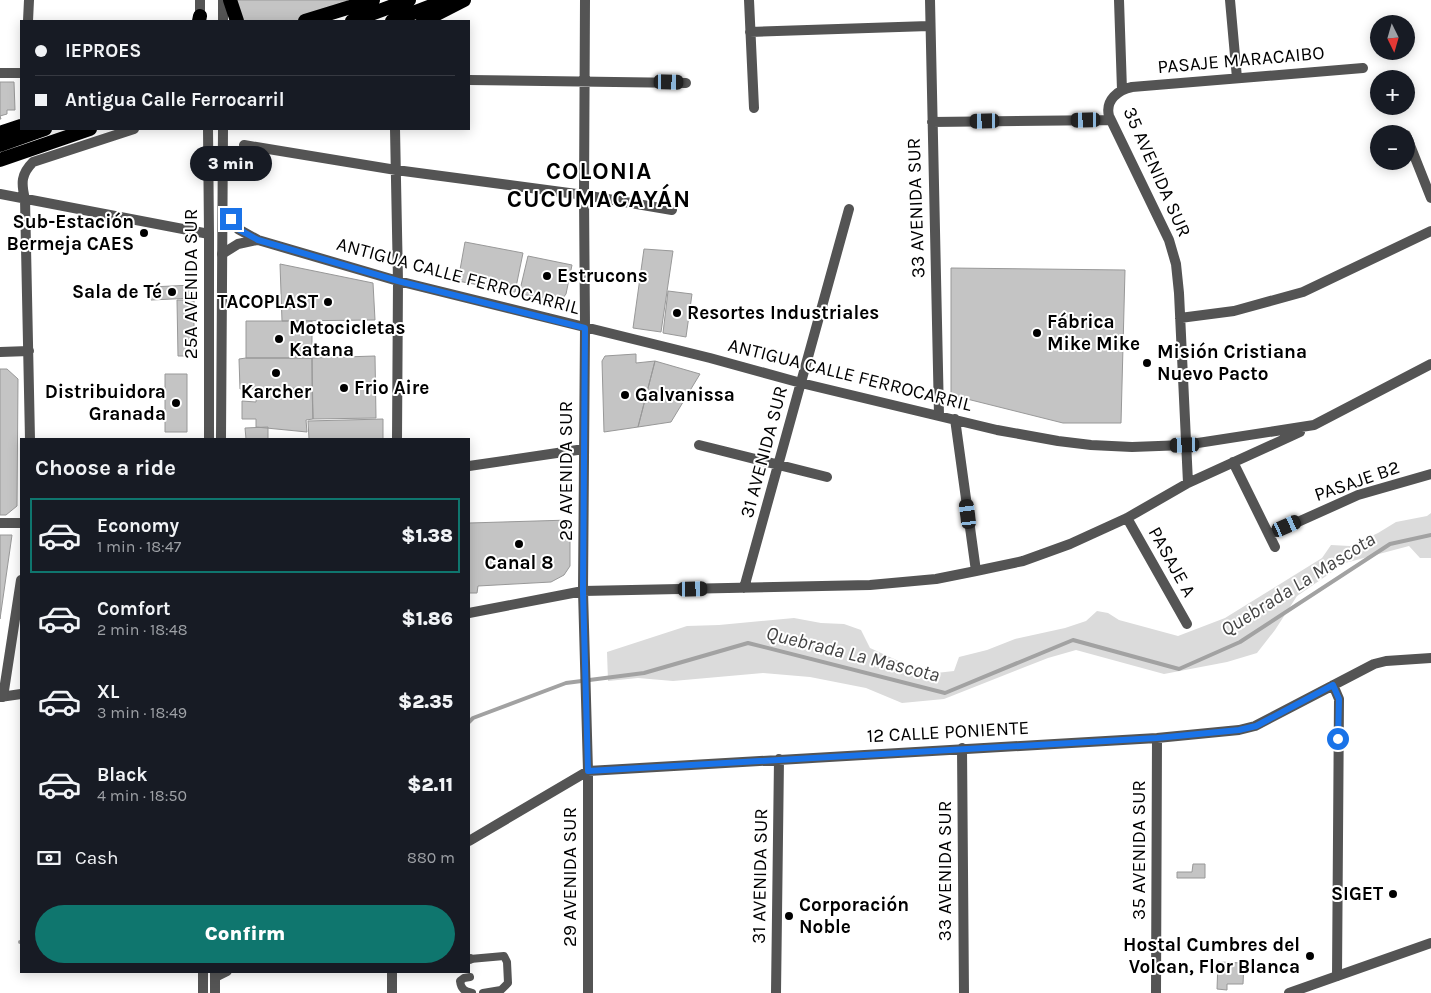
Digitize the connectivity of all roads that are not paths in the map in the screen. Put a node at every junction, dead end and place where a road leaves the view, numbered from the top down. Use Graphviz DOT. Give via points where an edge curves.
graph roads {
  1 [pos="29,0"];
  2 [pos="200,0"];
  3 [pos="223,0"];
  4 [pos="230,0"];
  5 [pos="373,0"];
  6 [pos="408,0"];
  7 [pos="447,0"];
  8 [pos="464,0"];
  9 [pos="749,0"];
  10 [pos="930,0"];
  11 [pos="1118,0"];
  12 [pos="1230,0"];
  13 [pos="584,3"];
  14 [pos="358,19"];
  15 [pos="28,20"];
  16 [pos="200,20"];
  17 [pos="223,20"];
  18 [pos="237,20"];
  19 [pos="308,20"];
  20 [pos="395,20"];
  21 [pos="425,20"];
  22 [pos="929,26"];
  23 [pos="750,32"];
  24 [pos="1363,68"];
  25 [pos="0,73"];
  26 [pos="20,73"];
  27 [pos="1237,78"];
  28 [pos="470,80"];
  29 [pos="585,82"];
  30 [pos="686,83"];
  31 [pos="1122,90"];
  32 [pos="754,108"];
  33 [pos="1111,120"];
  34 [pos="932,122"];
  35 [pos="20,126"];
  36 [pos="43,130"];
  37 [pos="87,130"];
  38 [pos="131,130"];
  39 [pos="208,130"];
  40 [pos="223,130"];
  41 [pos="395,130"];
  42 [pos="0,133"];
  43 [pos="0,145"];
  44 [pos="244,145"];
  45 [pos="1415,157"];
  46 [pos="0,160"];
  47 [pos="396,170"];
  48 [pos="0,194"];
  49 [pos="584,195"];
  50 [pos="1431,198"];
  51 [pos="25,199"];
  52 [pos="849,209"];
  53 [pos="223,210"];
  54 [pos="672,210"];
  55 [pos="1431,231"];
  56 [pos="209,234"];
  57 [pos="258,240"];
  58 [pos="222,254"];
  59 [pos="398,281"];
  60 [pos="1180,318"];
  61 [pos="585,328"];
  62 [pos="29,351"];
  63 [pos="0,352"];
  64 [pos="1431,364"];
  65 [pos="801,383"];
  66 [pos="939,416"];
  67 [pos="955,419"];
  68 [pos="1314,425"];
  69 [pos="30,438"];
  70 [pos="209,438"];
  71 [pos="221,438"];
  72 [pos="397,438"];
  73 [pos="699,445"];
  74 [pos="1185,445"];
  75 [pos="584,449"];
  76 [pos="1233,462"];
  77 [pos="779,465"];
  78 [pos="470,466"];
  79 [pos="1431,474"];
  80 [pos="827,477"];
  81 [pos="1188,483"];
  82 [pos="1127,518"];
  83 [pos="0,523"];
  84 [pos="20,523"];
  85 [pos="1269,535"];
  86 [pos="1275,546"];
  87 [pos="976,571"];
  88 [pos="20,586"];
  89 [pos="744,588"];
  90 [pos="583,591"];
  91 [pos="470,613"];
  92 [pos="1187,624"];
  93 [pos="1431,658"];
  94 [pos="1333,685"];
  95 [pos="20,694"];
  96 [pos="2,697"];
  97 [pos="1157,738"];
  98 [pos="962,748"];
  99 [pos="779,759"];
  100 [pos="588,771"];
  101 [pos="470,839"];
  102 [pos="1431,943"];
  103 [pos="470,959"];
  104 [pos="203,973"];
  105 [pos="392,973"];
  106 [pos="215,974"];
  107 [pos="1337,976"];
  108 [pos="470,977"];
  109 [pos="203,993"];
  110 [pos="215,993"];
  111 [pos="392,993"];
  112 [pos="472,993"];
  113 [pos="483,993"];
  114 [pos="588,993"];
  115 [pos="776,993"];
  116 [pos="964,993"];
  117 [pos="1156,993"];
  118 [pos="1288,993"];
  1 -- 15 [label="street"];
  2 -- 16 [label="street"];
  3 -- 17 [label="street"];
  4 -- 18 [label="highway"];
  5 -- 19 [label="highway"];
  6 -- 14 [label="highway"];
  7 -- 20 [label="highway"];
  8 -- 21 [label="highway"];
  9 -- 23 [label="street"];
  10 -- 22 [label="street, 33 AVENIDA SUR"];
  11 -- 31 [label="street, 35 AVENIDA SUR"];
  12 -- 27 [label="street"];
  13 -- 29 [label="street, 29 AVENIDA SUR"];
  22 -- 23 [label="street"];
  22 -- 34 [label="street, 33 AVENIDA SUR"];
  23 -- 32 [label="street"];
  24 -- 27 [label="street, PASAJE MARACAIBO"];
  25 -- 26 [label="street"];
  27 -- 31 [label="street, PASAJE MARACAIBO"];
  28 -- 29 [label="street"];
  29 -- 30 [label="street"];
  29 -- 49 [label="street, 29 AVENIDA SUR"];
  31 -- 33 [label="street, 35 AVENIDA SUR" via="1109,104"];
  33 -- 34 [label="street"];
  33 -- 60 [label="street, 35 AVENIDA SUR" via="1170,240 1176,264"];
  34 -- 66 [label="street, 33 AVENIDA SUR"];
  35 -- 42 [label="highway"];
  36 -- 43 [label="highway"];
  37 -- 46 [label="highway"];
  38 -- 51 [label="street" via="33,162 22,178"];
  39 -- 56 [label="street, 25A AVENIDA SUR"];
  40 -- 53 [label="street, 25A AVENIDA SUR"];
  41 -- 47 [label="street"];
  44 -- 47 [label="street"];
  45 -- 50 [label="street"];
  47 -- 49 [label="street"];
  47 -- 59 [label="street"];
  48 -- 51 [label="street"];
  49 -- 54 [label="street"];
  49 -- 61 [label="street, 29 AVENIDA SUR"];
  51 -- 56 [label="street"];
  51 -- 62 [label="street"];
  52 -- 65 [label="street, 31 AVENIDA SUR"];
  53 -- 57 [label="street, ANTIGUA CALLE FERROCARRIL" via="238,229"];
  53 -- 58 [label="street, 25A AVENIDA SUR"];
  55 -- 60 [label="street" via="1303,292 1234,311"];
  56 -- 70 [label="street, 25A AVENIDA SUR"];
  57 -- 58 [label="street" via="238,244"];
  57 -- 59 [label="street, ANTIGUA CALLE FERROCARRIL"];
  58 -- 71 [label="street, 25A AVENIDA SUR"];
  59 -- 61 [label="street, ANTIGUA CALLE FERROCARRIL"];
  59 -- 72 [label="street"];
  60 -- 74 [label="street, 35 AVENIDA SUR"];
  61 -- 65 [label="street, ANTIGUA CALLE FERROCARRIL"];
  61 -- 75 [label="street, 29 AVENIDA SUR"];
  62 -- 63 [label="street"];
  62 -- 69 [label="street"];
  64 -- 68 [label="street, ANTIGUA CALLE FERROCARRIL"];
  65 -- 66 [label="street, ANTIGUA CALLE FERROCARRIL"];
  65 -- 77 [label="street, 31 AVENIDA SUR"];
  66 -- 67 [label="street, ANTIGUA CALLE FERROCARRIL"];
  67 -- 74 [label="street, ANTIGUA CALLE FERROCARRIL" via="1067,442 1132,447"];
  67 -- 87 [label="street"];
  68 -- 74 [label="street, ANTIGUA CALLE FERROCARRIL"];
  68 -- 76 [label="street"];
  73 -- 77 [label="street"];
  74 -- 81 [label="street, 35 AVENIDA SUR"];
  75 -- 78 [label="street"];
  75 -- 90 [label="street, 29 AVENIDA SUR"];
  76 -- 81 [label="street"];
  76 -- 85 [label="street"];
  77 -- 80 [label="street"];
  77 -- 89 [label="street, 31 AVENIDA SUR"];
  79 -- 85 [label="street, PASAJE B2" via="1358,495"];
  81 -- 82 [label="street"];
  82 -- 87 [label="street" via="1055,550"];
  82 -- 92 [label="street, PASAJE A"];
  83 -- 84 [label="street"];
  85 -- 86 [label="street"];
  87 -- 89 [label="street" via="870,586"];
  88 -- 96 [label="street"];
  89 -- 90 [label="street"];
  90 -- 91 [label="street"];
  90 -- 100 [label="street, 29 AVENIDA SUR"];
  93 -- 94 [label="street, 12 CALLE PONIENTE" via="1374,664"];
  94 -- 97 [label="street, 12 CALLE PONIENTE" via="1256,726"];
  94 -- 107 [label="street" via="1339,699"];
  95 -- 96 [label="street"];
  97 -- 98 [label="street, 12 CALLE PONIENTE"];
  97 -- 117 [label="street, 35 AVENIDA SUR"];
  98 -- 99 [label="street, 12 CALLE PONIENTE"];
  98 -- 116 [label="street, 33 AVENIDA SUR"];
  99 -- 100 [label="street, 12 CALLE PONIENTE"];
  99 -- 115 [label="street, 31 AVENIDA SUR"];
  100 -- 101 [label="street, 12 CALLE PONIENTE"];
  100 -- 114 [label="street, 29 AVENIDA SUR"];
  102 -- 107 [label="street"];
  103 -- 113 [label="lane" via="504,956 507,962 508,983 501,990"];
  104 -- 109 [label="street"];
  105 -- 111 [label="street"];
  106 -- 110 [label="street"];
  107 -- 118 [label="street"];
  108 -- 112 [label="lane" via="460,981 464,990"];
}
